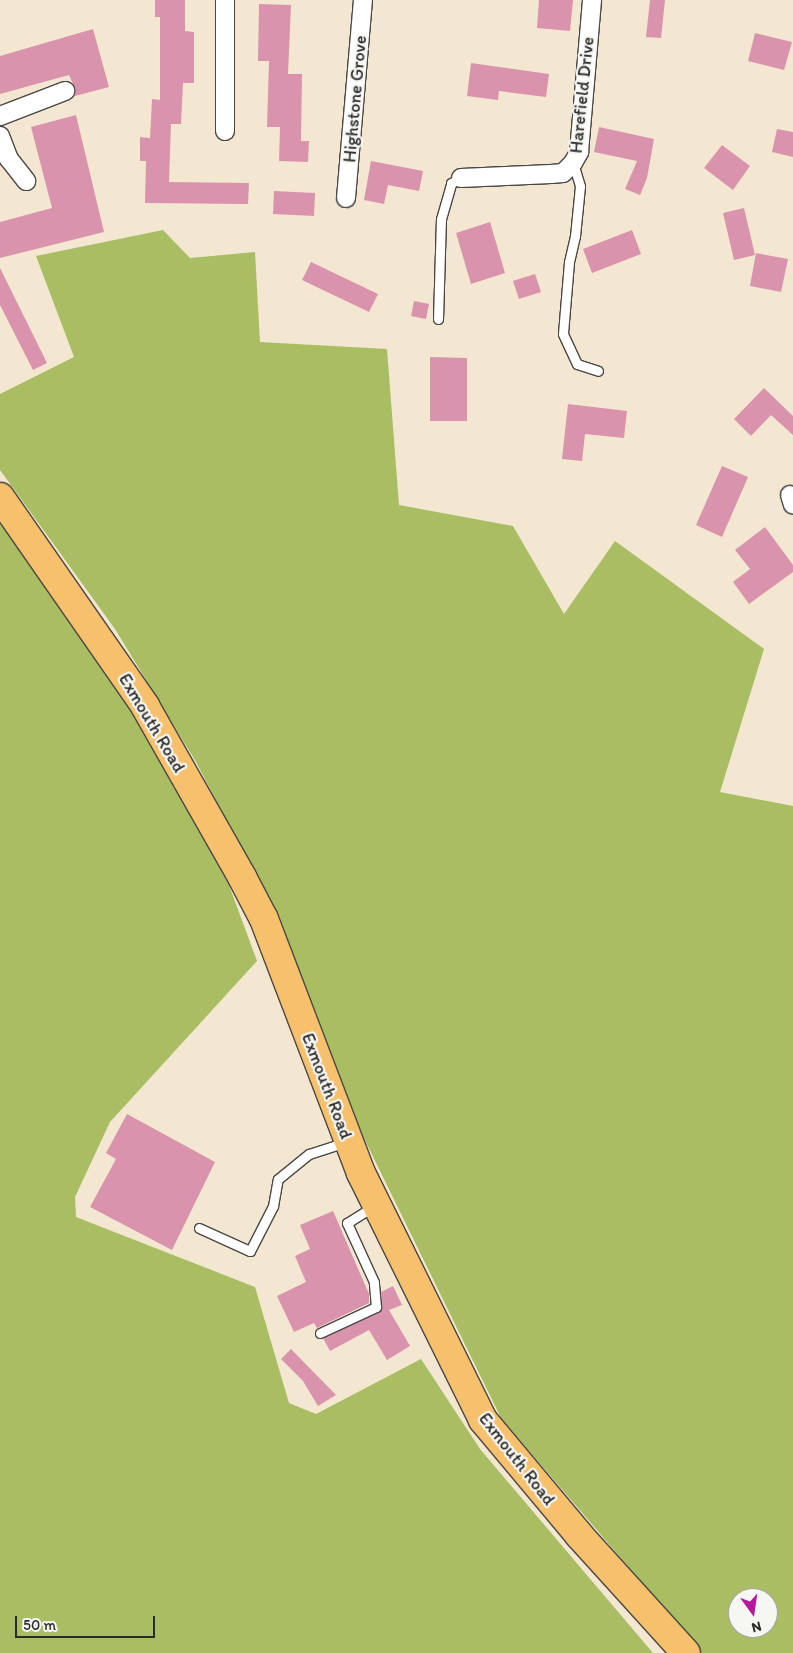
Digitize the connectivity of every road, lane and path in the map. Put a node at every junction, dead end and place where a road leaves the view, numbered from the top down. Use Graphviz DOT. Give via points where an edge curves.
graph roads {
  1 [pos="225,0"];
  2 [pos="363,0"];
  3 [pos="592,0"];
  4 [pos="66,91"];
  5 [pos="0,116"];
  6 [pos="225,131"];
  7 [pos="0,136"];
  8 [pos="574,163"];
  9 [pos="461,178"];
  10 [pos="26,182"];
  11 [pos="346,198"];
  12 [pos="438,319"];
  13 [pos="598,371"];
  14 [pos="0,497"];
  15 [pos="348,1141"];
  16 [pos="376,1205"];
  17 [pos="199,1228"];
  18 [pos="320,1333"];
  19 [pos="686,1653"];
  1 -- 6 [label="street"];
  2 -- 11 [label="street, Highstone Grove"];
  3 -- 8 [label="street, Harefield Drive" via="579,152"];
  4 -- 5 [label="street"];
  7 -- 10 [label="street" via="9,159"];
  8 -- 9 [label="street, Harefield Drive" via="563,172 552,174"];
  8 -- 13 [label="lane" via="580,186 569,262 564,334 577,364"];
  9 -- 12 [label="lane" via="451,184 443,207"];
  14 -- 15 [label="highway, Exmouth Road" via="145,706 242,876 264,919"];
  15 -- 16 [label="highway, Exmouth Road"];
  15 -- 17 [label="lane" via="310,1154 278,1179 273,1206 250,1252"];
  16 -- 18 [label="lane" via="347,1223 374,1282 376,1307"];
  16 -- 19 [label="highway, Exmouth Road" via="483,1420 579,1535"];
}
